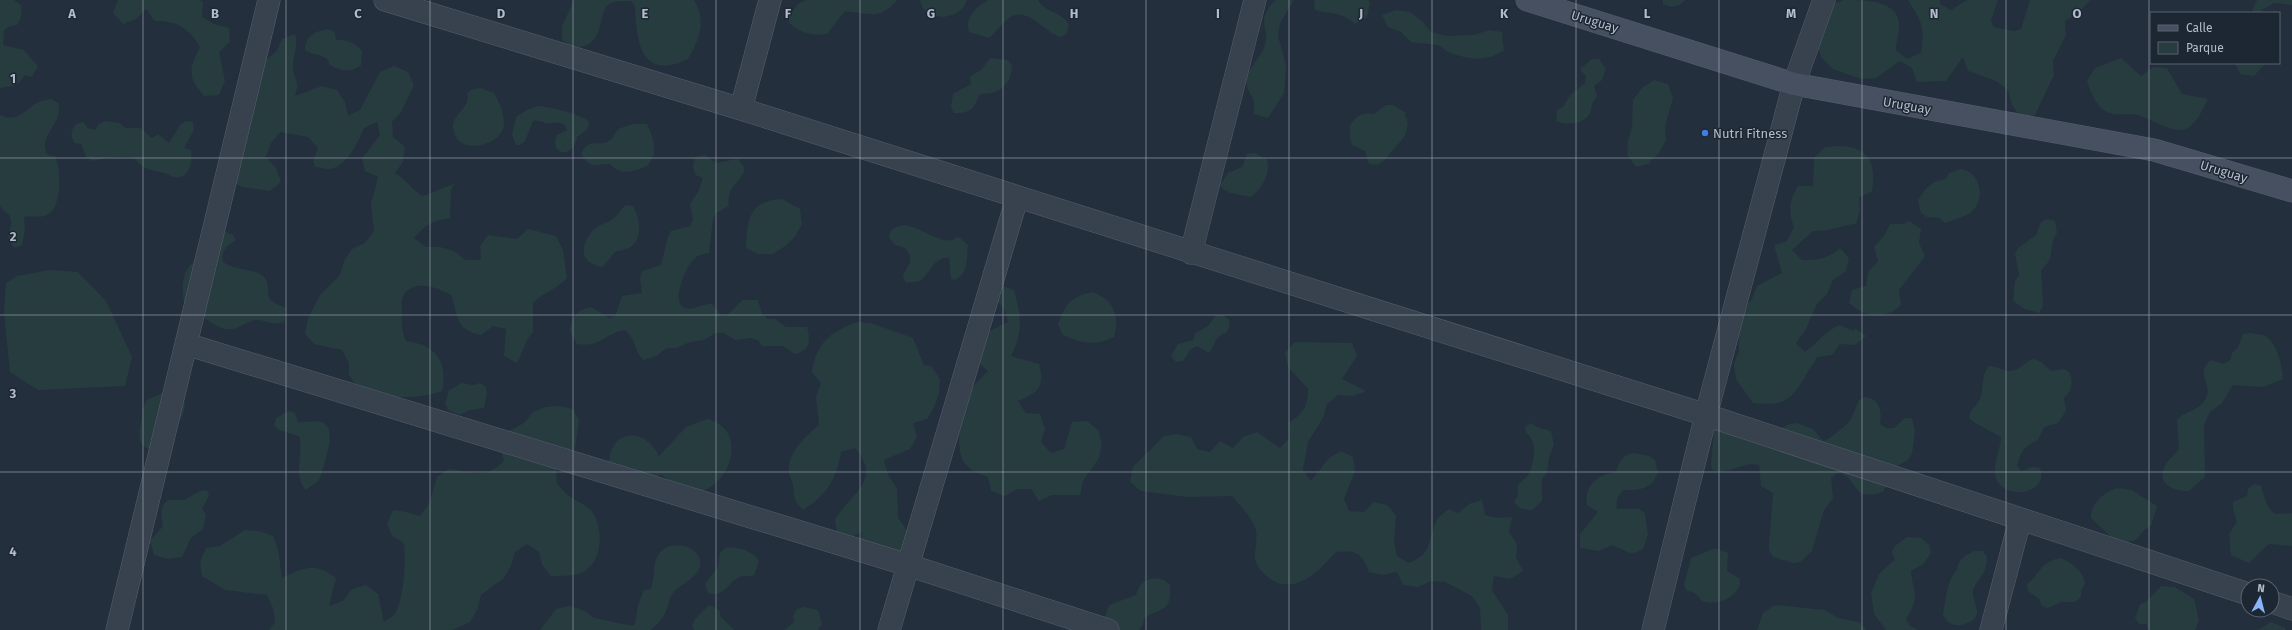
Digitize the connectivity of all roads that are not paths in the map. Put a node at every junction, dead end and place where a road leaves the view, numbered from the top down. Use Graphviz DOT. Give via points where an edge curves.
graph roads {
  1 [pos="269,0"];
  2 [pos="385,0"];
  3 [pos="770,0"];
  4 [pos="1255,0"];
  5 [pos="1527,0"];
  6 [pos="1824,0"];
  7 [pos="1794,84"];
  8 [pos="740,110"];
  9 [pos="2292,191"];
  10 [pos="1017,198"];
  11 [pos="1191,253"];
  12 [pos="186,344"];
  13 [pos="1706,415"];
  14 [pos="2020,520"];
  15 [pos="908,565"];
  16 [pos="2240,591"];
  17 [pos="2280,604"];
  18 [pos="2292,608"];
  19 [pos="117,630"];
  20 [pos="889,630"];
  21 [pos="1108,630"];
  22 [pos="1653,630"];
  23 [pos="1992,630"];
  1 -- 12 [label="street"];
  2 -- 8 [label="street"];
  3 -- 8 [label="street"];
  4 -- 11 [label="street"];
  5 -- 7 [label="main road, Uruguay"];
  6 -- 7 [label="street"];
  7 -- 9 [label="main road, Uruguay" via="2154,150"];
  7 -- 13 [label="street"];
  8 -- 10 [label="street"];
  10 -- 11 [label="street"];
  10 -- 15 [label="street"];
  11 -- 13 [label="street"];
  12 -- 15 [label="street"];
  12 -- 19 [label="street"];
  13 -- 14 [label="street"];
  13 -- 22 [label="street"];
  14 -- 16 [label="street"];
  14 -- 23 [label="street"];
  15 -- 20 [label="street"];
  15 -- 21 [label="street"];
  17 -- 18 [label="street"];
}
